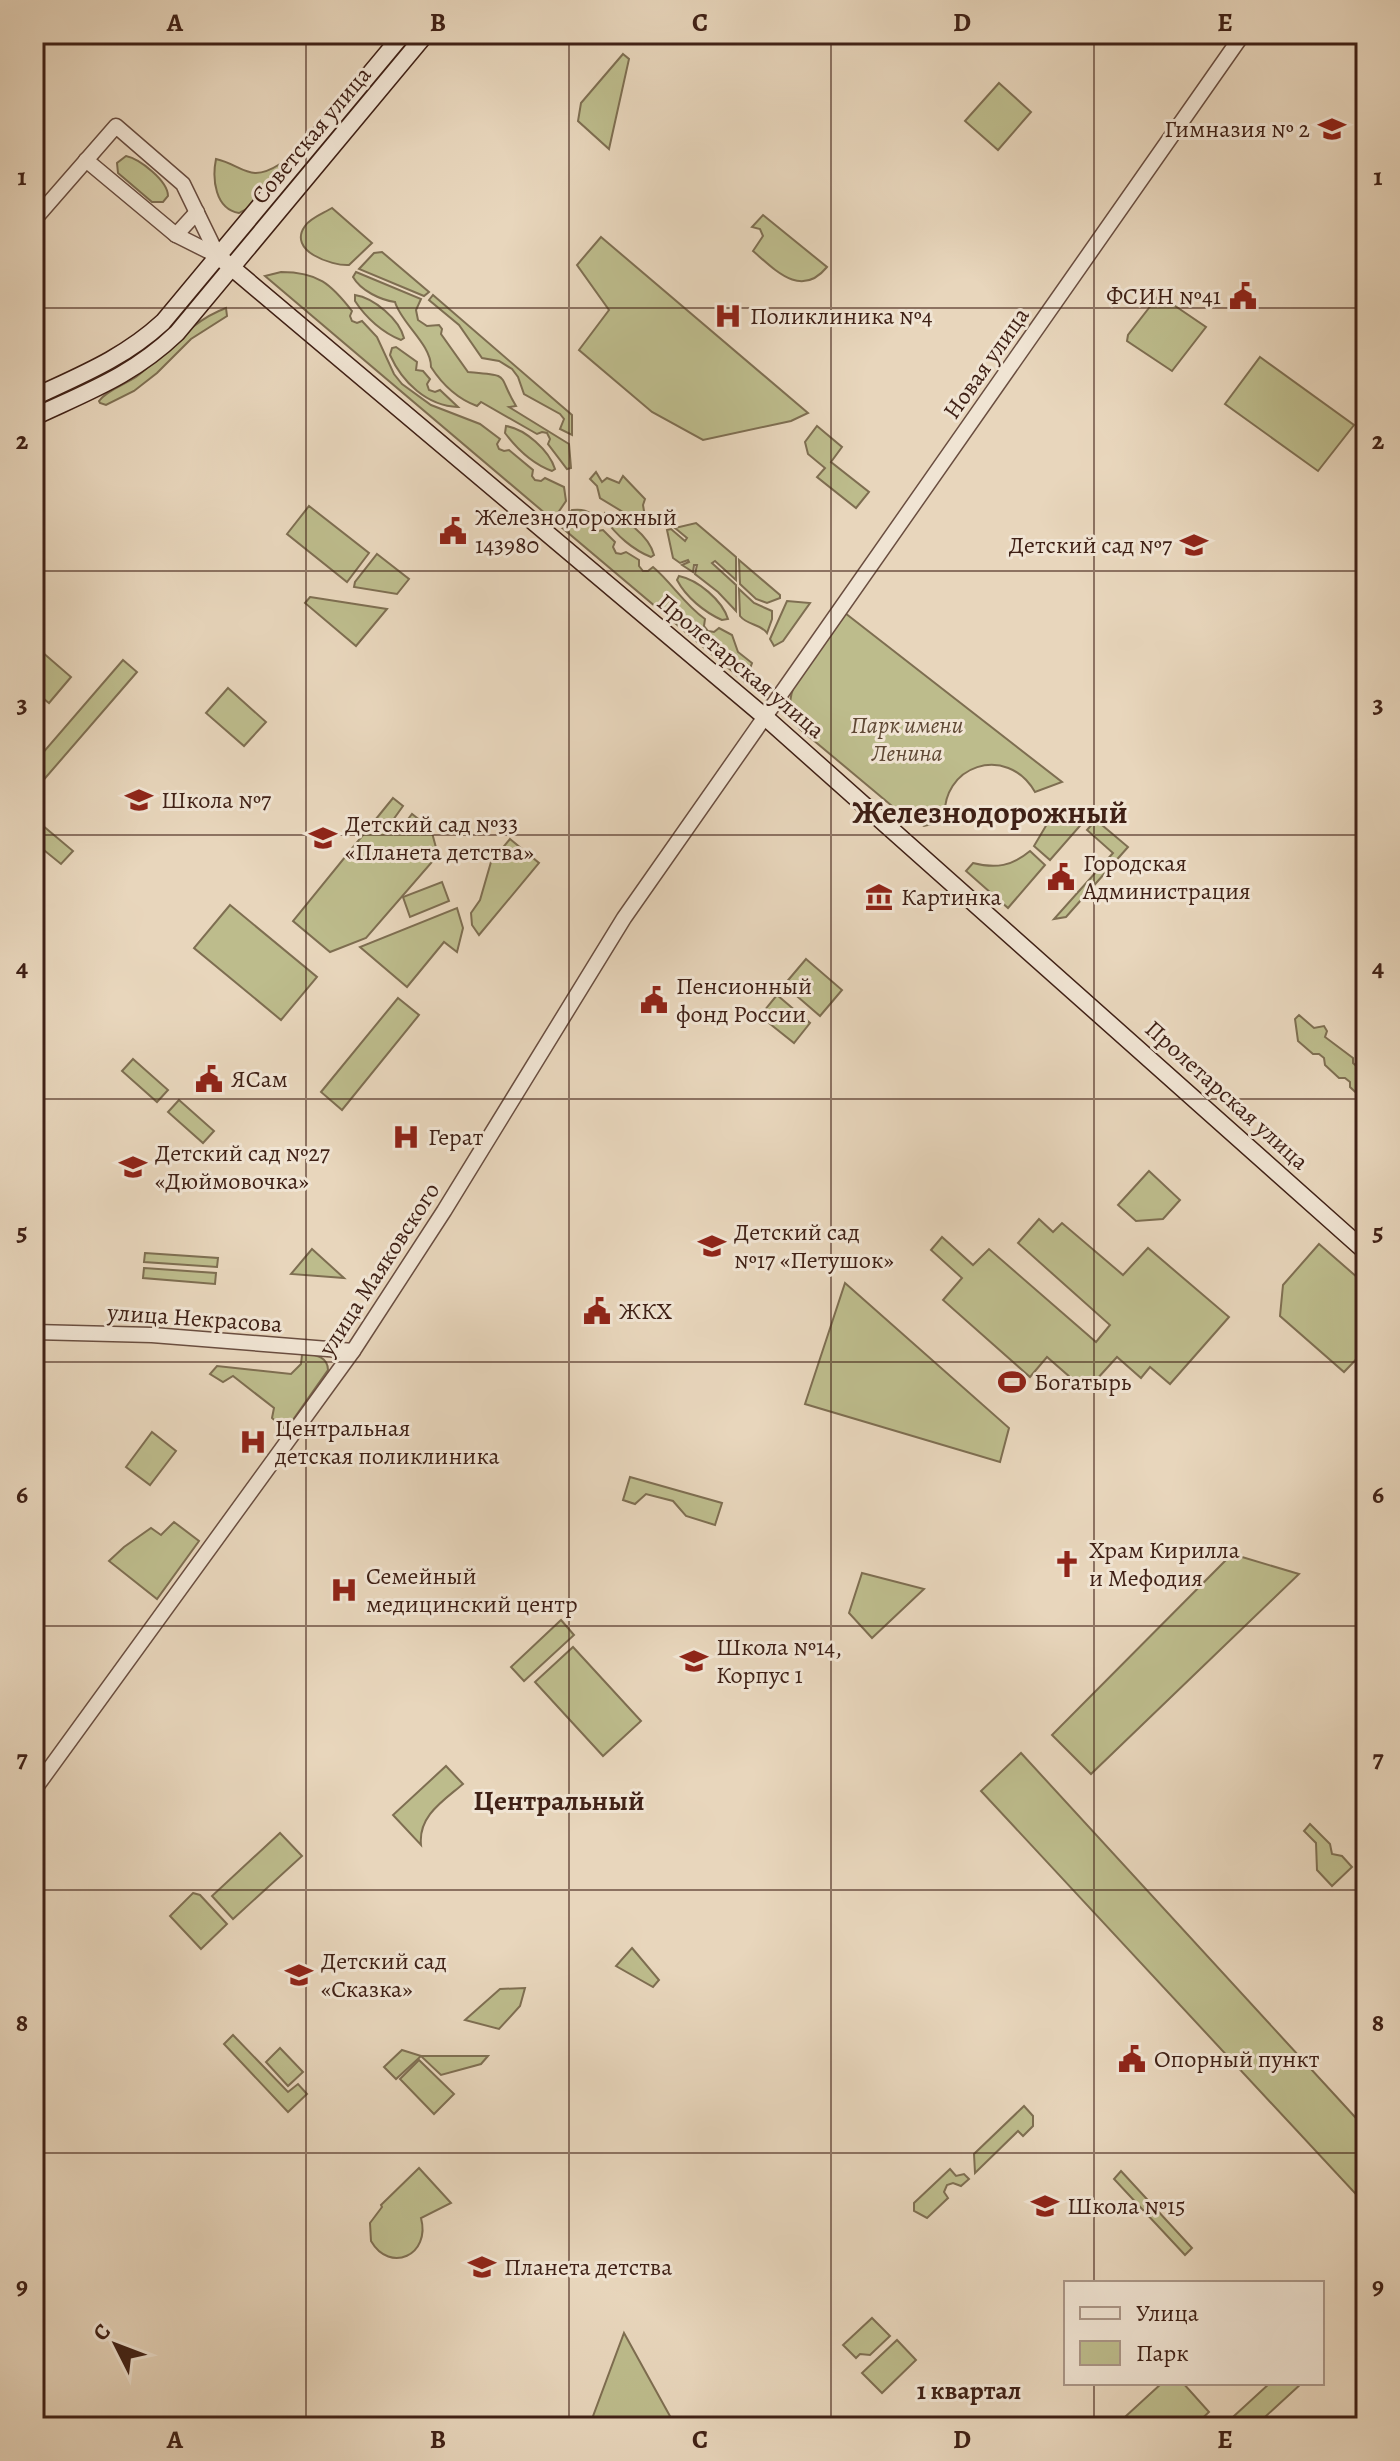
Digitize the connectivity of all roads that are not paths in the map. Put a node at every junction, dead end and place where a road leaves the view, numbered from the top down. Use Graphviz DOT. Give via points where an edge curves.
graph roads {
  1 [pos="403,34"];
  2 [pos="426,34"];
  3 [pos="1243,34"];
  4 [pos="86,160"];
  5 [pos="197,212"];
  6 [pos="34,220"];
  7 [pos="176,235"];
  8 [pos="218,256"];
  9 [pos="232,267"];
  10 [pos="34,397"];
  11 [pos="34,417"];
  12 [pos="765,717"];
  13 [pos="1366,1252"];
  14 [pos="34,1332"];
  15 [pos="353,1351"];
  16 [pos="34,1790"];
  1 -- 8 [label="main road, Советская улица"];
  2 -- 9 [label="main road, Советская улица"];
  3 -- 12 [label="street, Новая улица"];
  4 -- 5 [label="street" via="116,126 183,184"];
  4 -- 6 [label="street"];
  4 -- 7 [label="street"];
  5 -- 7 [label="street"];
  5 -- 8 [label="street"];
  7 -- 8 [label="street"];
  8 -- 9 [label="main road, Пролетарская улица"];
  8 -- 10 [label="main road, Советская улица" via="142,342"];
  9 -- 11 [label="main road, Советская улица" via="153,356"];
  9 -- 12 [label="main road, Пролетарская улица"];
  12 -- 13 [label="main road, Пролетарская улица"];
  12 -- 15 [label="street, улица Маяковского" via="624,918"];
  14 -- 15 [label="street, улица Некрасова" via="152,1335"];
  15 -- 16 [label="street, улица Маяковского"];
}
